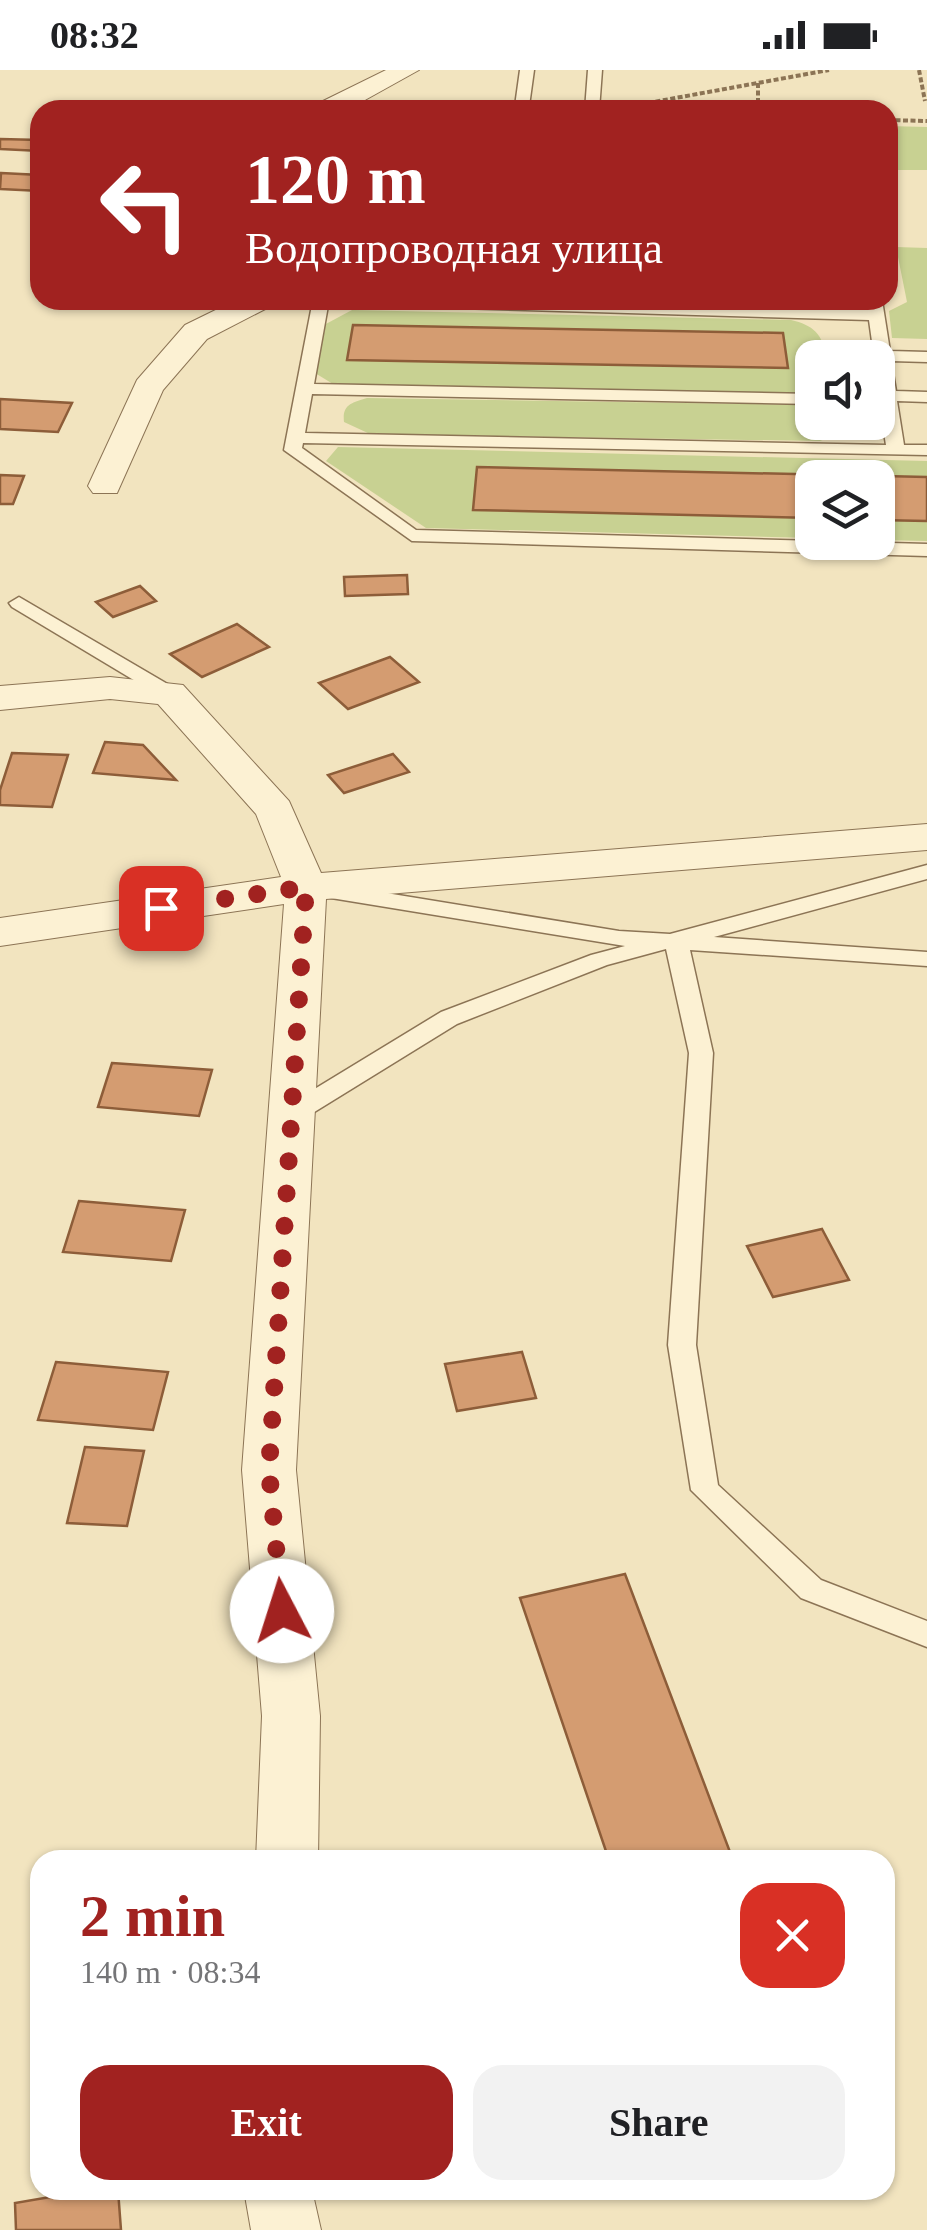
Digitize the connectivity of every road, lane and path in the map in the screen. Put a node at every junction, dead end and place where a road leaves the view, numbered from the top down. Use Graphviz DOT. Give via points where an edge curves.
graph roads {
  1 [pos="406,70"];
  2 [pos="527,70"];
  3 [pos="595,70"];
  4 [pos="829,70"];
  5 [pos="919,70"];
  6 [pos="758,83"];
  7 [pos="346,100"];
  8 [pos="523,100"];
  9 [pos="593,100"];
  10 [pos="665,100"];
  11 [pos="758,100"];
  12 [pos="925,101"];
  13 [pos="898,120"];
  14 [pos="927,121"];
  15 [pos="240,310"];
  16 [pos="319,310"];
  17 [pos="875,310"];
  18 [pos="880,340"];
  19 [pos="895,356"];
  20 [pos="927,356"];
  21 [pos="304,389"];
  22 [pos="927,397"];
  23 [pos="895,398"];
  24 [pos="795,399"];
  25 [pos="294,438"];
  26 [pos="893,440"];
  27 [pos="896,450"];
  28 [pos="927,450"];
  29 [pos="105,486"];
  30 [pos="927,550"];
  31 [pos="19,603"];
  32 [pos="169,693"];
  33 [pos="0,698"];
  34 [pos="927,836"];
  35 [pos="927,872"];
  36 [pos="306,887"];
  37 [pos="0,932"];
  38 [pos="676,940"];
  39 [pos="927,959"];
  40 [pos="294,1113"];
  41 [pos="927,1634"];
  42 [pos="286,1850"];
  43 [pos="280,2200"];
  44 [pos="286,2230"];
  1 -- 7 [label="street"];
  2 -- 8 [label="lane"];
  3 -- 9 [label="lane"];
  4 -- 6 [label="path"];
  5 -- 12 [label="path"];
  6 -- 10 [label="path"];
  6 -- 11 [label="path"];
  13 -- 14 [label="path"];
  15 -- 29 [label="street" via="196,332 148,388"];
  16 -- 21 [label="lane"];
  17 -- 18 [label="lane"];
  19 -- 20 [label="lane"];
  21 -- 24 [label="lane"];
  21 -- 25 [label="lane"];
  22 -- 23 [label="lane"];
  25 -- 27 [label="lane"];
  25 -- 30 [label="lane" via="293,450 412,535"];
  26 -- 27 [label="lane"];
  27 -- 28 [label="lane"];
  31 -- 32 [label="lane"];
  32 -- 33 [label="street" via="110,688"];
  32 -- 36 [label="street" via="275,810"];
  34 -- 36 [label="street"];
  35 -- 38 [label="lane"];
  36 -- 37 [label="street"];
  36 -- 38 [label="lane" via="619,938"];
  36 -- 40 [label="street"];
  38 -- 39 [label="lane"];
  38 -- 40 [label="lane" via="599,960 449,1018"];
  38 -- 41 [label="lane" via="700,1053 682,1345 705,1490 810,1589"];
  40 -- 42 [label="street" via="269,1470 291,1716"];
  43 -- 44 [label="street"];
}
